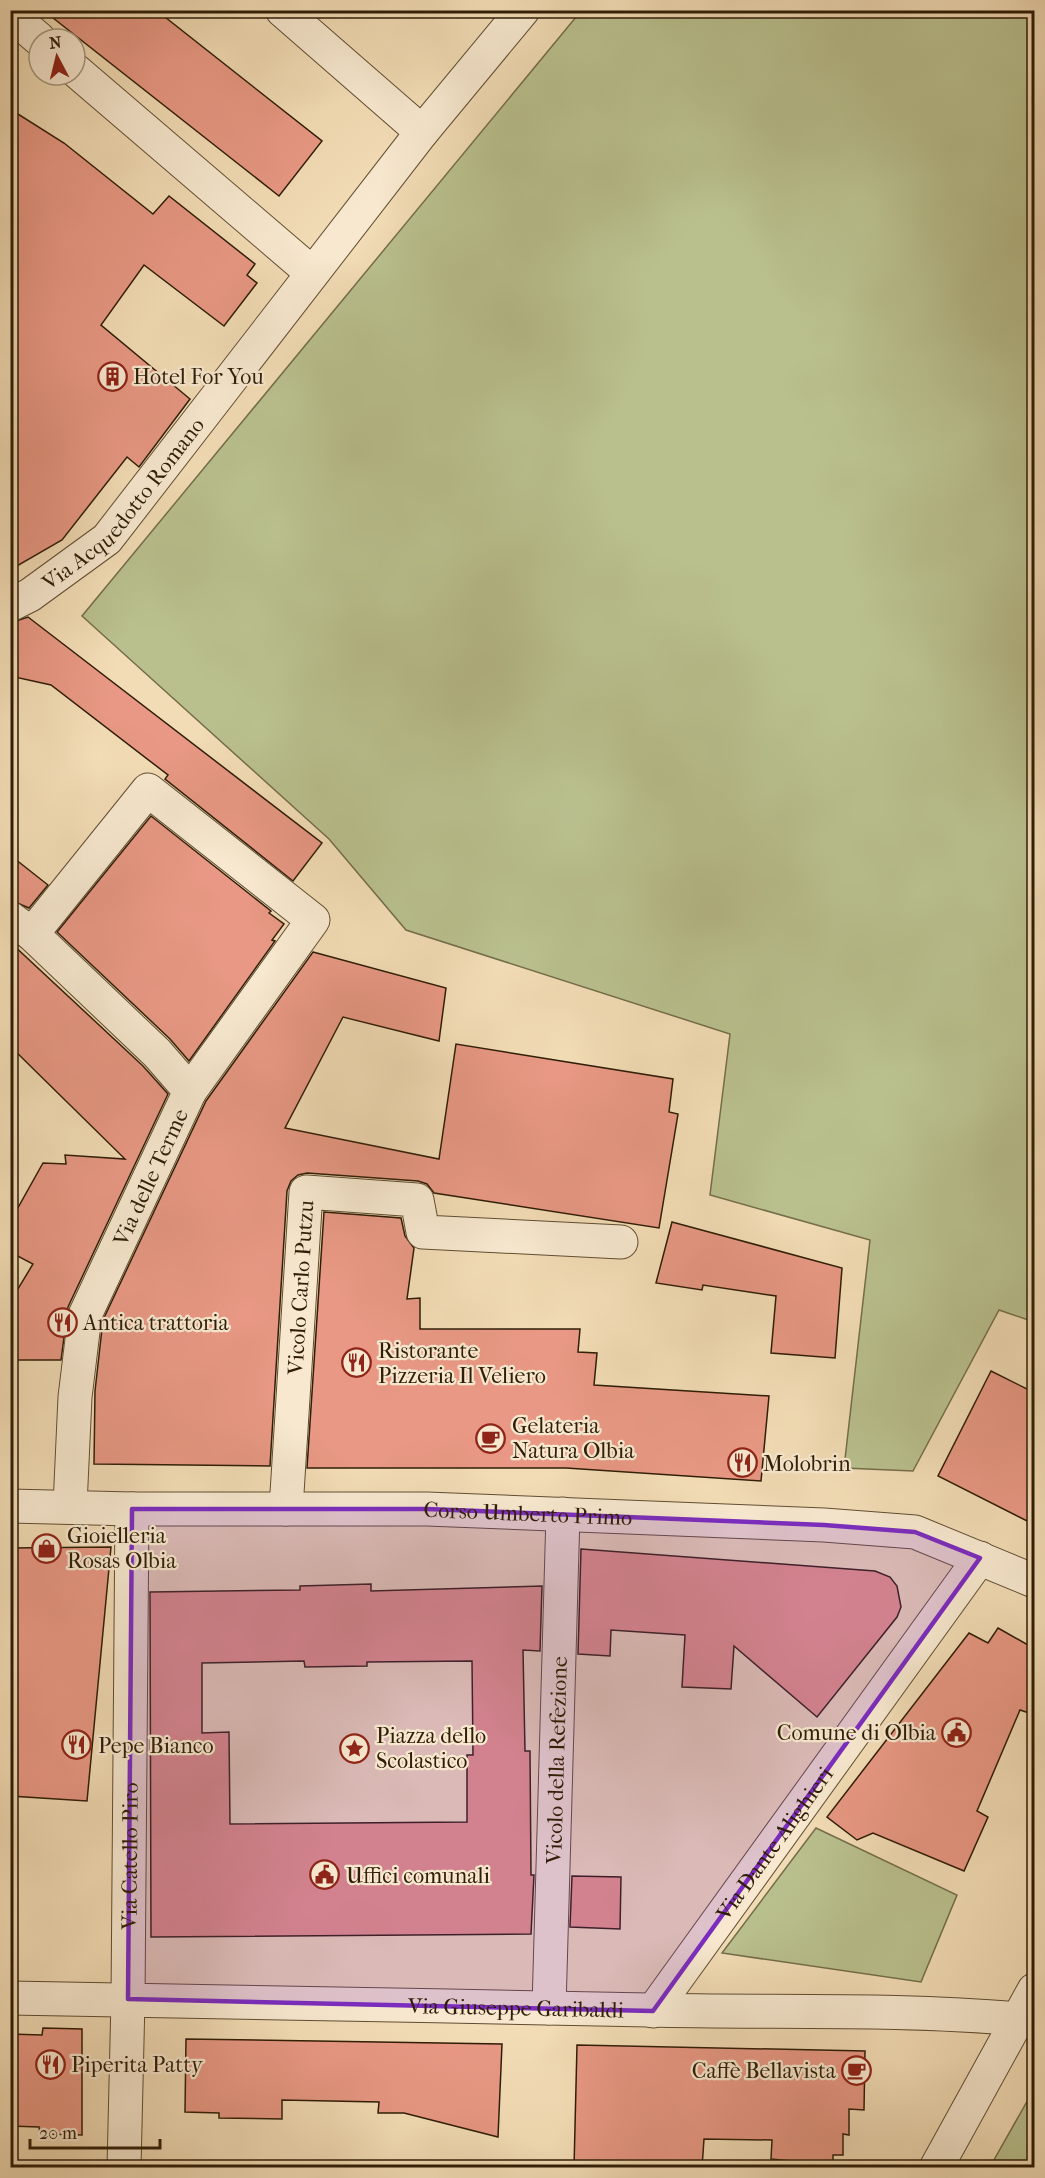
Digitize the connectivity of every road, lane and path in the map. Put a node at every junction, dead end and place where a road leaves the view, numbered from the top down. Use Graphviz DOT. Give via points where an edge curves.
graph roads {
  1 [pos="282,10"];
  2 [pos="523,10"];
  3 [pos="10,14"];
  4 [pos="27,29"];
  5 [pos="87,80"];
  6 [pos="422,132"];
  7 [pos="312,273"];
  8 [pos="10,605"];
  9 [pos="21,926"];
  10 [pos="190,1091"];
  11 [pos="621,1242"];
  12 [pos="10,1506"];
  13 [pos="70,1506"];
  14 [pos="132,1509"];
  15 [pos="286,1509"];
  16 [pos="563,1514"];
  17 [pos="980,1558"];
  18 [pos="1035,1581"];
  19 [pos="1035,1990"];
  20 [pos="10,1998"];
  21 [pos="128,1999"];
  22 [pos="549,2008"];
  23 [pos="653,2011"];
  24 [pos="1019,2019"];
  25 [pos="124,2168"];
  26 [pos="936,2168"];
  1 -- 6 [label="street"];
  2 -- 6 [label="street, Via Acquedotto Romano"];
  3 -- 4 [label="street"];
  5 -- 7 [label="street"];
  6 -- 7 [label="street, Via Acquedotto Romano"];
  7 -- 8 [label="street, Via Acquedotto Romano" via="107,539"];
  9 -- 10 [label="street, Via delle Terme" via="157,1053"];
  9 -- 10 [label="street" via="148,790 313,920"];
  10 -- 13 [label="street, Via delle Terme" via="85,1315 75,1397"];
  11 -- 15 [label="street, Vicolo Carlo Putzu" via="423,1232 417,1200 306,1192"];
  12 -- 13 [label="street, Corso Umberto Primo"];
  13 -- 14 [label="street, Corso Umberto Primo"];
  14 -- 15 [label="street, Corso Umberto Primo"];
  14 -- 21 [label="street, Via Catello Piro"];
  15 -- 16 [label="street, Corso Umberto Primo"];
  16 -- 17 [label="street, Corso Umberto Primo" via="915,1532"];
  16 -- 22 [label="street, Vicolo della Refezione"];
  17 -- 18 [label="street, Corso Umberto Primo"];
  17 -- 23 [label="street, Via Dante Alighieri"];
  19 -- 24 [label="street"];
  20 -- 21 [label="street, Via Giuseppe Garibaldi"];
  21 -- 22 [label="street, Via Giuseppe Garibaldi"];
  21 -- 25 [label="street, Via Catello Piro"];
  22 -- 23 [label="street, Via Giuseppe Garibaldi"];
  23 -- 24 [label="street, Via Giuseppe Garibaldi" via="860,2011"];
  24 -- 26 [label="street"];
}
